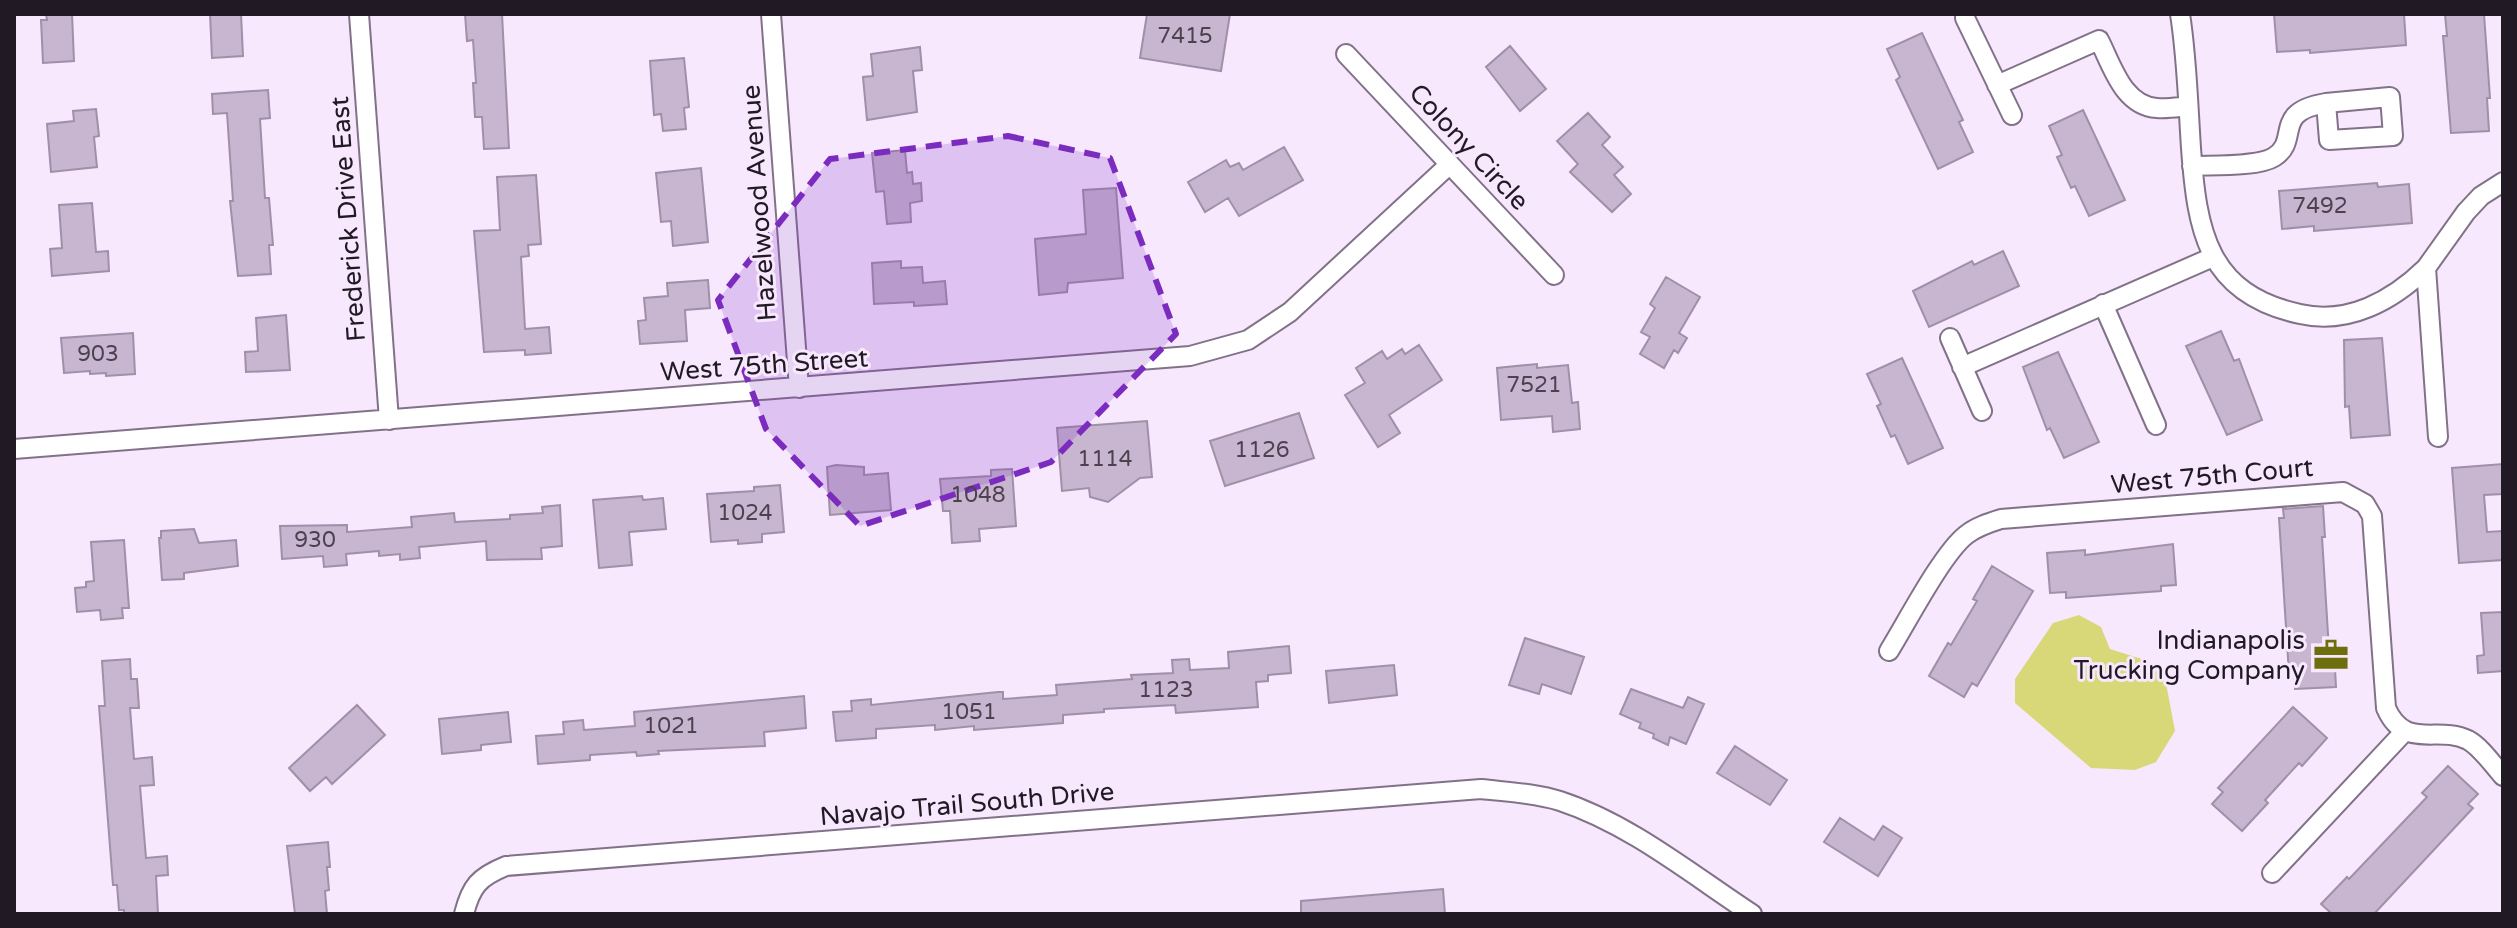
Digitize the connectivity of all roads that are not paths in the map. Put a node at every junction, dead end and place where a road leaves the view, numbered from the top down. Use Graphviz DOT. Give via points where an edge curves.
graph roads {
  1 [pos="359,14"];
  2 [pos="771,14"];
  3 [pos="2180,14"];
  4 [pos="1965,18"];
  5 [pos="1346,54"];
  6 [pos="1997,85"];
  7 [pos="2326,103"];
  8 [pos="2188,106"];
  9 [pos="2012,115"];
  10 [pos="1450,164"];
  11 [pos="2192,166"];
  12 [pos="2503,182"];
  13 [pos="2213,257"];
  14 [pos="2426,268"];
  15 [pos="1554,275"];
  16 [pos="2103,304"];
  17 [pos="1950,338"];
  18 [pos="1962,367"];
  19 [pos="799,388"];
  20 [pos="1982,411"];
  21 [pos="389,420"];
  22 [pos="2156,425"];
  23 [pos="2438,437"];
  24 [pos="14,449"];
  25 [pos="1889,651"];
  26 [pos="2405,731"];
  27 [pos="2503,776"];
  28 [pos="2272,873"];
  29 [pos="464,914"];
  30 [pos="1752,914"];
  1 -- 21 [label="street, Frederick Drive East"];
  2 -- 19 [label="street, Hazelwood Avenue"];
  3 -- 8 [label="street"];
  4 -- 6 [label="street"];
  5 -- 10 [label="street, Colony Circle"];
  6 -- 8 [label="street" via="2099,40 2121,86 2134,100 2156,108"];
  6 -- 9 [label="street"];
  7 -- 11 [label="street" via="2298,111 2278,154 2267,160"];
  8 -- 11 [label="street"];
  10 -- 15 [label="street, Colony Circle"];
  10 -- 19 [label="street, West 75th Street" via="1290,312 1229,347 1190,356"];
  11 -- 13 [label="street" via="2197,217"];
  12 -- 14 [label="street" via="2466,212"];
  13 -- 14 [label="street" via="2256,300 2314,317 2344,316 2373,307"];
  13 -- 16 [label="street"];
  14 -- 23 [label="street"];
  16 -- 18 [label="street"];
  16 -- 22 [label="street"];
  17 -- 18 [label="street"];
  18 -- 20 [label="street"];
  19 -- 21 [label="street, West 75th Street"];
  21 -- 24 [label="street, West 75th Street"];
  25 -- 26 [label="street, West 75th Court" via="1952,550 1986,523 2343,492 2365,504 2372,516 2386,708"];
  26 -- 27 [label="street" via="2472,742"];
  26 -- 28 [label="street"];
  29 -- 30 [label="street, Navajo Trail South Drive" via="469,893 480,880 506,866 1481,789 1560,801 1615,824"];
}
